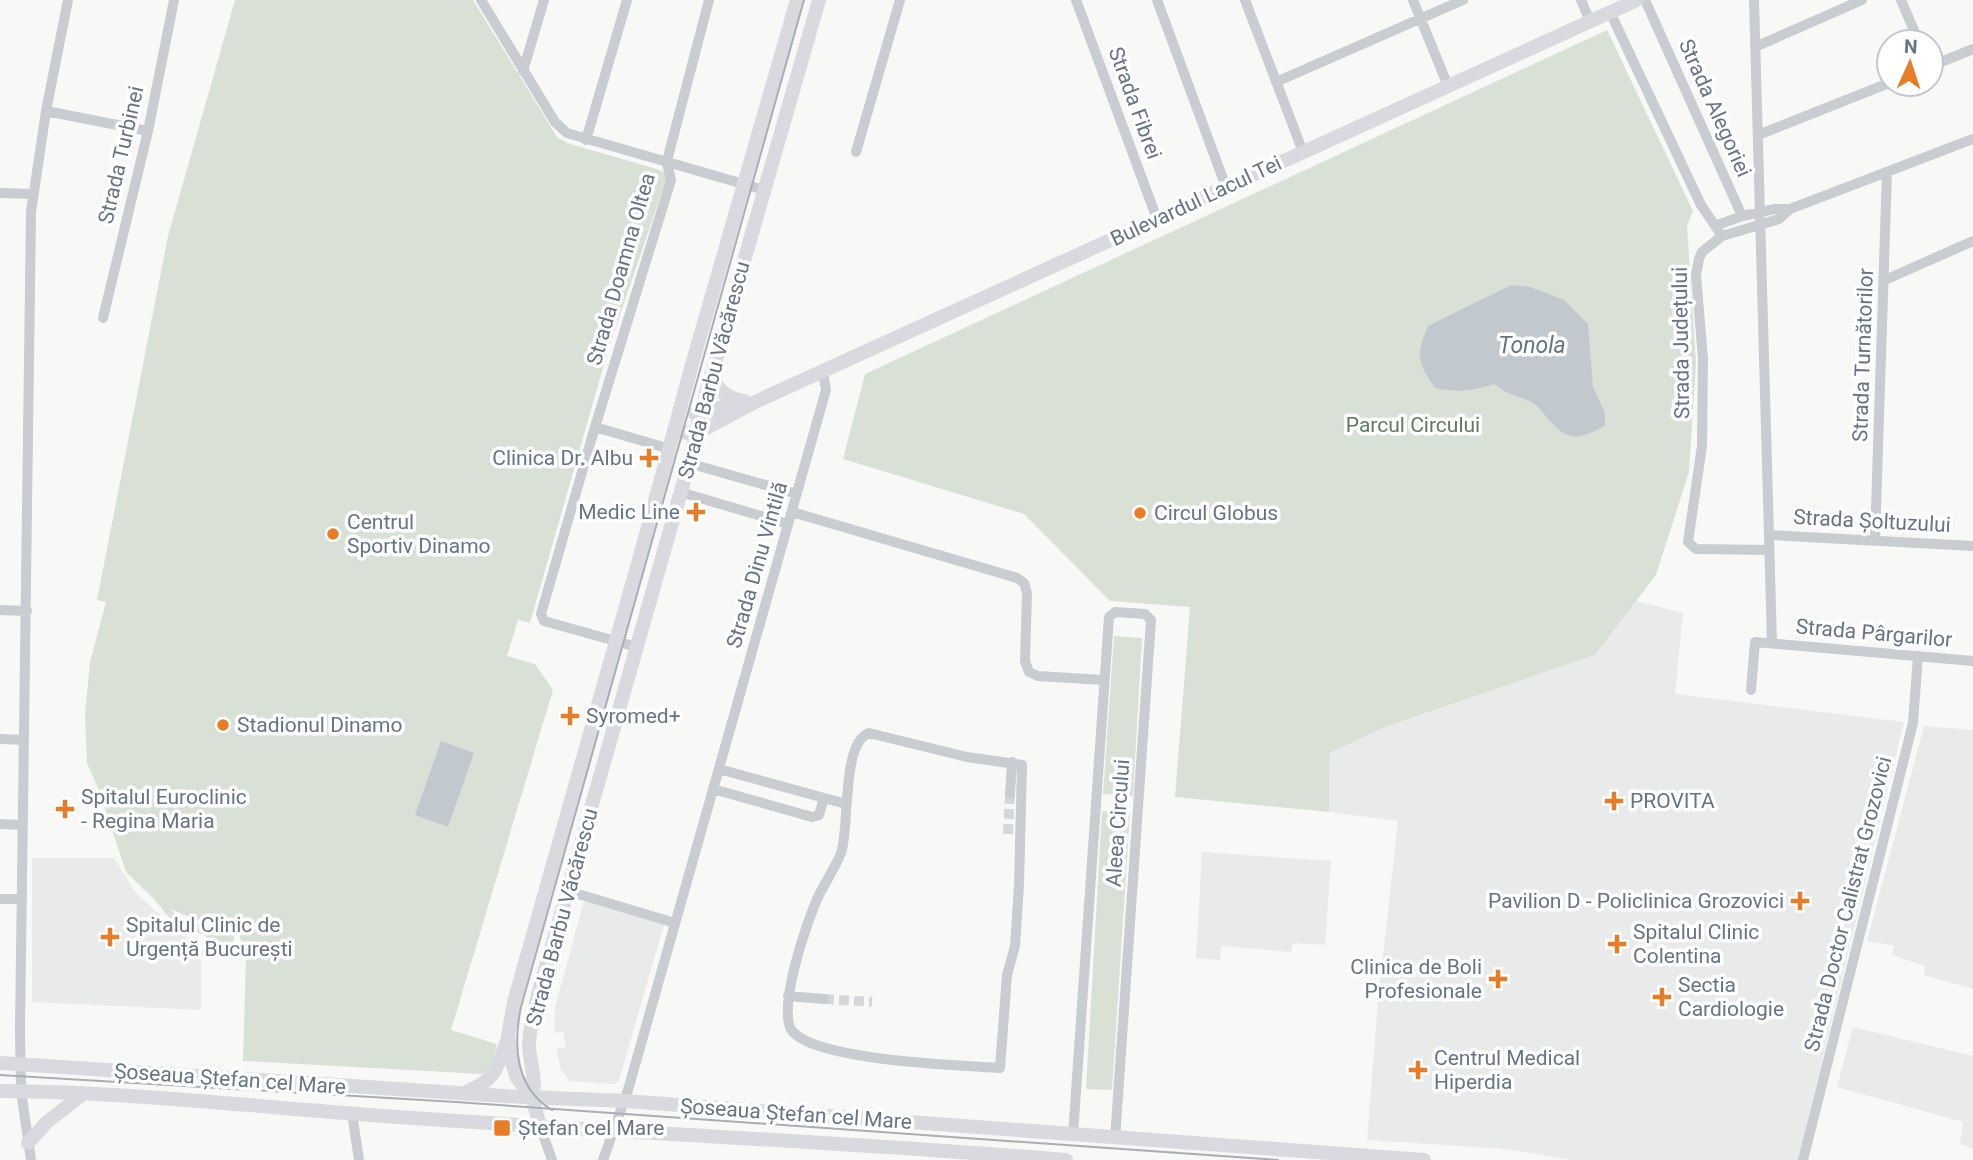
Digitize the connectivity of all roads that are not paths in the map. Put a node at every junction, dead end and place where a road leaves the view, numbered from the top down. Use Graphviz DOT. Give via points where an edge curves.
graph roads {
  1 [pos="68,0"];
  2 [pos="174,0"];
  3 [pos="481,0"];
  4 [pos="544,0"];
  5 [pos="627,0"];
  6 [pos="709,0"];
  7 [pos="797,0"];
  8 [pos="819,0"];
  9 [pos="900,0"];
  10 [pos="1076,0"];
  11 [pos="1157,0"];
  12 [pos="1245,0"];
  13 [pos="1413,0"];
  14 [pos="1463,0"];
  15 [pos="1581,0"];
  16 [pos="1645,0"];
  17 [pos="1754,0"];
  18 [pos="1862,0"];
  19 [pos="1901,0"];
  20 [pos="1631,1"];
  21 [pos="1610,12"];
  22 [pos="1420,20"];
  23 [pos="1590,21"];
  24 [pos="1913,28"];
  25 [pos="1755,47"];
  26 [pos="1973,49"];
  27 [pos="1945,60"];
  28 [pos="523,71"];
  29 [pos="1276,82"];
  30 [pos="1448,86"];
  31 [pos="1875,89"];
  32 [pos="46,111"];
  33 [pos="148,131"];
  34 [pos="1758,135"];
  35 [pos="1973,139"];
  36 [pos="586,140"];
  37 [pos="856,152"];
  38 [pos="1303,152"];
  39 [pos="667,163"];
  40 [pos="1887,172"];
  41 [pos="744,184"];
  42 [pos="1226,187"];
  43 [pos="764,190"];
  44 [pos="0,193"];
  45 [pos="32,194"];
  46 [pos="1790,209"];
  47 [pos="1759,212"];
  48 [pos="1742,216"];
  49 [pos="1157,219"];
  50 [pos="1760,224"];
  51 [pos="1715,226"];
  52 [pos="1722,236"];
  53 [pos="1973,241"];
  54 [pos="1885,280"];
  55 [pos="103,318"];
  56 [pos="822,372"];
  57 [pos="712,376"];
  58 [pos="755,402"];
  59 [pos="701,411"];
  60 [pos="595,428"];
  61 [pos="675,431"];
  62 [pos="695,434"];
  63 [pos="670,449"];
  64 [pos="688,463"];
  65 [pos="680,492"];
  66 [pos="797,494"];
  67 [pos="792,512"];
  68 [pos="788,524"];
  69 [pos="1769,535"];
  70 [pos="1875,540"];
  71 [pos="1973,545"];
  72 [pos="1769,550"];
  73 [pos="0,610"];
  74 [pos="27,611"];
  75 [pos="616,641"];
  76 [pos="1772,643"];
  77 [pos="637,647"];
  78 [pos="1918,656"];
  79 [pos="1973,661"];
  80 [pos="1103,680"];
  81 [pos="1751,690"];
  82 [pos="0,739"];
  83 [pos="24,740"];
  84 [pos="1012,762"];
  85 [pos="719,769"];
  86 [pos="713,789"];
  87 [pos="1010,794"];
  88 [pos="824,798"];
  89 [pos="846,804"];
  90 [pos="0,824"];
  91 [pos="22,825"];
  92 [pos="568,891"];
  93 [pos="0,898"];
  94 [pos="21,899"];
  95 [pos="676,923"];
  96 [pos="788,996"];
  97 [pos="824,999"];
  98 [pos="508,1036"];
  99 [pos="0,1063"];
  100 [pos="21,1078"];
  101 [pos="0,1091"];
  102 [pos="464,1093"];
  103 [pos="83,1094"];
  104 [pos="532,1097"];
  105 [pos="625,1101"];
  106 [pos="352,1113"];
  107 [pos="540,1126"];
  108 [pos="614,1130"];
  109 [pos="1073,1135"];
  110 [pos="1115,1139"];
  111 [pos="29,1143"];
  112 [pos="1369,1158"];
  113 [pos="31,1160"];
  114 [pos="359,1160"];
  115 [pos="552,1160"];
  116 [pos="603,1160"];
  117 [pos="1064,1160"];
  118 [pos="1424,1160"];
  119 [pos="1803,1160"];
  1 -- 32 [label="street"];
  2 -- 33 [label="street, Strada Turbinei"];
  3 -- 28 [label="street"];
  4 -- 28 [label="street"];
  5 -- 36 [label="street"];
  6 -- 39 [label="street, Strada Doamna Oltea"];
  7 -- 41 [label="main road, Strada Barbu Văcărescu"];
  8 -- 43 [label="main road, Strada Barbu Văcărescu"];
  9 -- 37 [label="street"];
  10 -- 49 [label="street, Strada Fibrei"];
  11 -- 42 [label="street"];
  12 -- 29 [label="street"];
  13 -- 22 [label="street"];
  14 -- 22 [label="street"];
  15 -- 23 [label="street"];
  16 -- 48 [label="street, Strada Alegoriei"];
  17 -- 25 [label="street"];
  18 -- 25 [label="street"];
  19 -- 24 [label="street"];
  20 -- 21 [label="main road, Bulevardul Lacul Tei"];
  21 -- 23 [label="main road, Bulevardul Lacul Tei"];
  21 -- 51 [label="street"];
  22 -- 29 [label="street"];
  22 -- 30 [label="street"];
  23 -- 30 [label="main road, Bulevardul Lacul Tei"];
  25 -- 34 [label="street"];
  26 -- 27 [label="street"];
  28 -- 36 [label="street" via="560,128"];
  29 -- 38 [label="street"];
  30 -- 38 [label="main road, Bulevardul Lacul Tei"];
  31 -- 34 [label="street"];
  32 -- 33 [label="street"];
  32 -- 45 [label="street"];
  33 -- 55 [label="street, Strada Turbinei"];
  34 -- 47 [label="street"];
  35 -- 40 [label="street"];
  36 -- 39 [label="street"];
  38 -- 42 [label="main road, Bulevardul Lacul Tei"];
  39 -- 41 [label="street"];
  39 -- 60 [label="street, Strada Doamna Oltea" via="671,180"];
  40 -- 46 [label="street"];
  40 -- 54 [label="street, Strada Turnătorilor"];
  41 -- 43 [label="street"];
  41 -- 61 [label="main road, Strada Barbu Văcărescu"];
  42 -- 49 [label="main road, Bulevardul Lacul Tei"];
  43 -- 57 [label="main road, Strada Barbu Văcărescu"];
  44 -- 45 [label="street"];
  45 -- 74 [label="street"];
  46 -- 47 [label="street"];
  46 -- 50 [label="street" via="1779,219"];
  47 -- 48 [label="street"];
  47 -- 50 [label="street"];
  48 -- 51 [label="street"];
  49 -- 56 [label="main road, Bulevardul Lacul Tei"];
  50 -- 52 [label="street"];
  50 -- 69 [label="street"];
  51 -- 52 [label="street"];
  52 -- 72 [label="street, Strada Județului" via="1702,252 1697,266 1702,446 1688,542 1696,550"];
  53 -- 54 [label="street"];
  54 -- 70 [label="street, Strada Turnătorilor"];
  56 -- 58 [label="main road, Bulevardul Lacul Tei"];
  56 -- 66 [label="street, Strada Dinu Vintilă" via="826,390"];
  57 -- 58 [label="main road" via="726,396"];
  57 -- 59 [label="main road, Strada Barbu Văcărescu"];
  58 -- 59 [label="main road, Bulevardul Lacul Tei"];
  58 -- 62 [label="main road, Bulevardul Lacul Tei"];
  59 -- 61 [label="main road, Bulevardul Lacul Tei"];
  59 -- 62 [label="main road, Strada Barbu Văcărescu"];
  60 -- 63 [label="street"];
  60 -- 75 [label="street, Strada Doamna Oltea" via="541,614 544,621"];
  61 -- 62 [label="main road"];
  61 -- 63 [label="main road, Strada Barbu Văcărescu"];
  62 -- 64 [label="main road, Strada Barbu Văcărescu"];
  63 -- 75 [label="main road, Strada Barbu Văcărescu"];
  64 -- 65 [label="main road, Strada Barbu Văcărescu"];
  64 -- 66 [label="street"];
  65 -- 68 [label="street"];
  65 -- 77 [label="main road, Strada Barbu Văcărescu"];
  66 -- 67 [label="street, Strada Dinu Vintilă"];
  67 -- 68 [label="street, Strada Dinu Vintilă"];
  67 -- 80 [label="street" via="1017,578 1027,593 1029,672"];
  68 -- 85 [label="street, Strada Dinu Vintilă"];
  69 -- 70 [label="street, Strada Șoltuzului"];
  69 -- 72 [label="street"];
  70 -- 71 [label="street, Strada Șoltuzului"];
  72 -- 76 [label="street"];
  73 -- 74 [label="street"];
  74 -- 83 [label="street"];
  75 -- 77 [label="street"];
  75 -- 98 [label="main road, Strada Barbu Văcărescu" via="520,977"];
  76 -- 78 [label="street, Strada Pârgarilor"];
  76 -- 81 [label="street" via="1755,642"];
  77 -- 92 [label="main road, Strada Barbu Văcărescu"];
  78 -- 79 [label="street, Strada Pârgarilor"];
  78 -- 119 [label="street, Strada Doctor Calistrat Grozovici" via="1913,723"];
  80 -- 109 [label="street, Aleea Circului"];
  80 -- 110 [label="street, Aleea Circului" via="1111,614 1149,617"];
  82 -- 83 [label="street"];
  83 -- 91 [label="street"];
  84 -- 87 [label="street"];
  84 -- 89 [label="street" via="967,757 869,733 858,742"];
  84 -- 96 [label="street" via="1022,765 1019,885 1000,1068 906,1061 825,1047 791,1030 786,1017"];
  85 -- 86 [label="street, Strada Dinu Vintilă"];
  85 -- 88 [label="street"];
  86 -- 88 [label="street" via="812,817 819,815"];
  86 -- 95 [label="street, Strada Dinu Vintilă"];
  88 -- 89 [label="street"];
  89 -- 96 [label="street" via="842,849 818,898"];
  90 -- 91 [label="street"];
  91 -- 94 [label="street"];
  92 -- 95 [label="street"];
  92 -- 104 [label="main road, Strada Barbu Văcărescu" via="531,1027 529,1049 536,1080"];
  93 -- 94 [label="street"];
  94 -- 100 [label="street"];
  95 -- 105 [label="street, Strada Dinu Vintilă"];
  96 -- 97 [label="street"];
  98 -- 102 [label="main road" via="488,1081"];
  98 -- 104 [label="main road, Strada Barbu Văcărescu" via="517,1078"];
  99 -- 100 [label="main road, Șoseaua Ștefan cel Mare"];
  100 -- 101 [label="main road, Șoseaua Ștefan cel Mare"];
  100 -- 102 [label="main road, Șoseaua Ștefan cel Mare"];
  100 -- 103 [label="main road, Șoseaua Ștefan cel Mare"];
  100 -- 111 [label="street"];
  102 -- 104 [label="main road, Șoseaua Ștefan cel Mare"];
  103 -- 106 [label="main road, Șoseaua Ștefan cel Mare"];
  103 -- 111 [label="main road"];
  104 -- 105 [label="main road, Șoseaua Ștefan cel Mare"];
  104 -- 107 [label="main road"];
  105 -- 108 [label="street, Strada Dinu Vintilă"];
  105 -- 109 [label="main road, Șoseaua Ștefan cel Mare"];
  106 -- 107 [label="main road, Șoseaua Ștefan cel Mare"];
  106 -- 114 [label="street"];
  107 -- 108 [label="main road, Șoseaua Ștefan cel Mare"];
  107 -- 115 [label="street"];
  108 -- 116 [label="street, Strada Dinu Vintilă"];
  108 -- 117 [label="main road, Șoseaua Ștefan cel Mare"];
  109 -- 110 [label="main road, Șoseaua Ștefan cel Mare"];
  110 -- 112 [label="main road, Șoseaua Ștefan cel Mare"];
  111 -- 113 [label="street"];
  112 -- 118 [label="main road, Șoseaua Ștefan cel Mare"];
}
